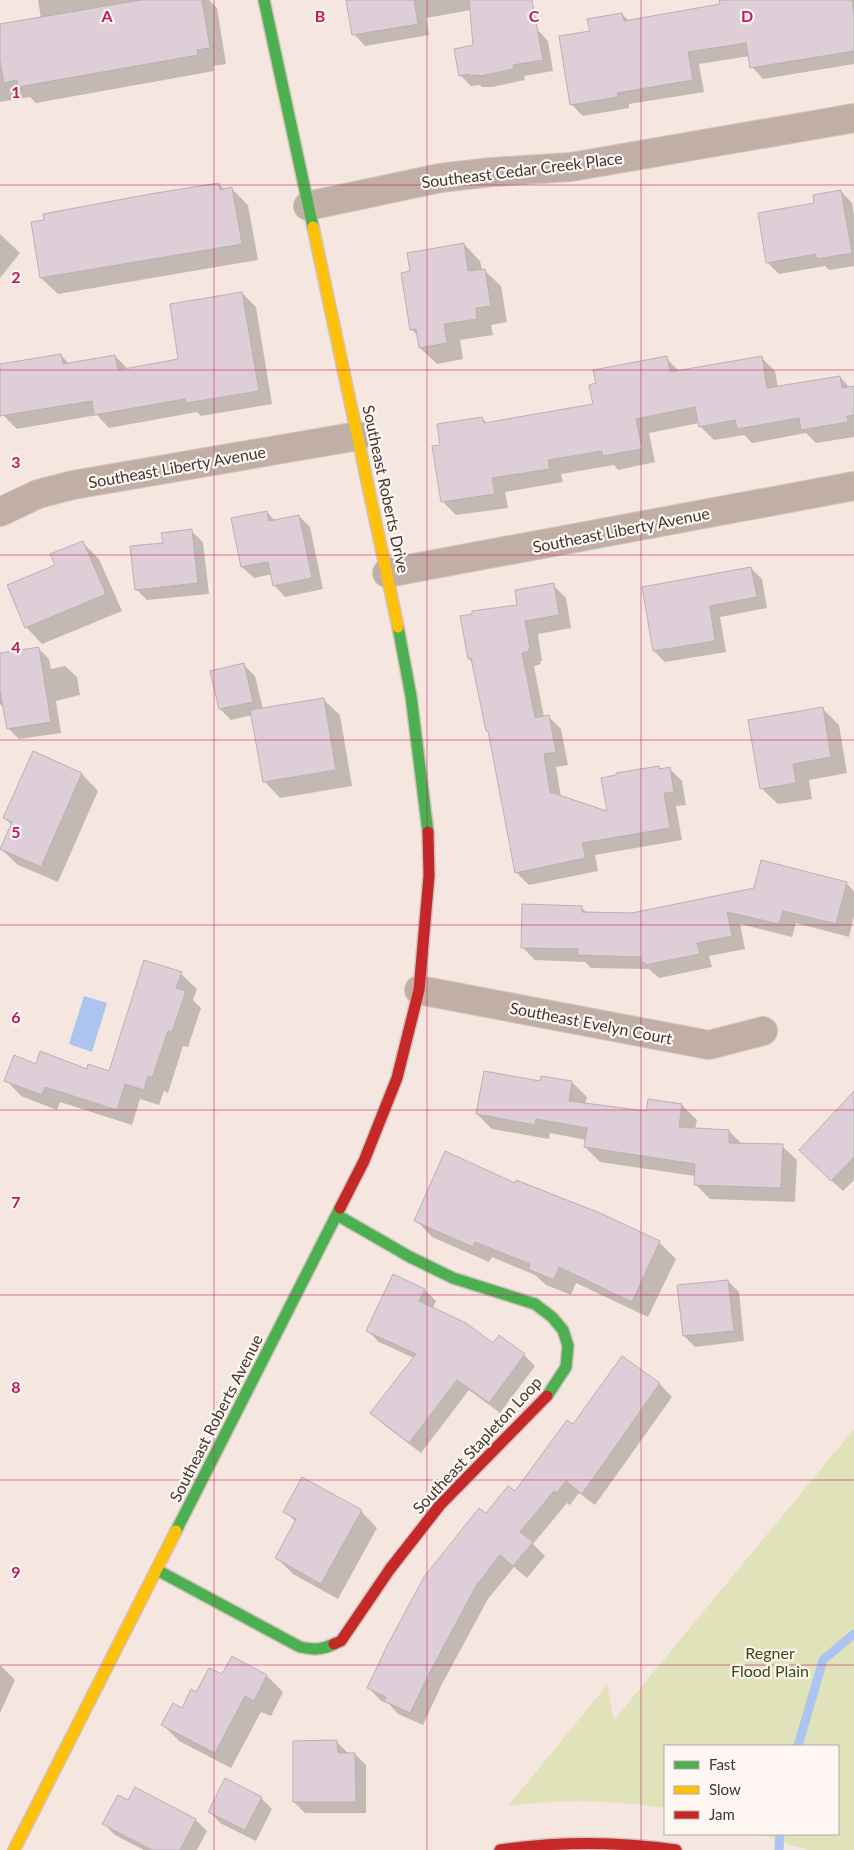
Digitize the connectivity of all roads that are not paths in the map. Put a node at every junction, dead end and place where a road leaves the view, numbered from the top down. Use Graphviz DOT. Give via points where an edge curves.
graph roads {
  1 [pos="264,0"];
  2 [pos="854,118"];
  3 [pos="308,206"];
  4 [pos="358,436"];
  5 [pos="854,486"];
  6 [pos="0,512"];
  7 [pos="387,573"];
  8 [pos="419,990"];
  9 [pos="763,1031"];
  10 [pos="337,1215"];
  11 [pos="157,1570"];
  12 [pos="14,1850"];
  13 [pos="500,1850"];
  14 [pos="676,1850"];
  1 -- 3 [label="street, Southeast Roberts Drive"];
  2 -- 3 [label="street, Southeast Cedar Creek Place" via="571,167 440,178"];
  3 -- 4 [label="street, Southeast Roberts Drive"];
  4 -- 6 [label="street, Southeast Liberty Avenue" via="73,486 38,494"];
  4 -- 7 [label="street, Southeast Roberts Drive"];
  5 -- 7 [label="street, Southeast Liberty Avenue"];
  7 -- 8 [label="street, Southeast Roberts Drive" via="411,696 428,828 429,876"];
  8 -- 9 [label="street, Southeast Evelyn Court" via="709,1045"];
  8 -- 10 [label="street, Southeast Roberts Avenue" via="405,1050 384,1114"];
  10 -- 11 [label="street, Southeast Roberts Avenue"];
  10 -- 11 [label="street, Southeast Stapleton Loop" via="454,1278 535,1304 563,1330 568,1346 566,1368 551,1392 440,1505 390,1569 341,1641 314,1650 300,1646"];
  11 -- 12 [label="street, Southeast Roberts Avenue"];
  13 -- 14 [label="street" via="564,1841 638,1843"];
}
